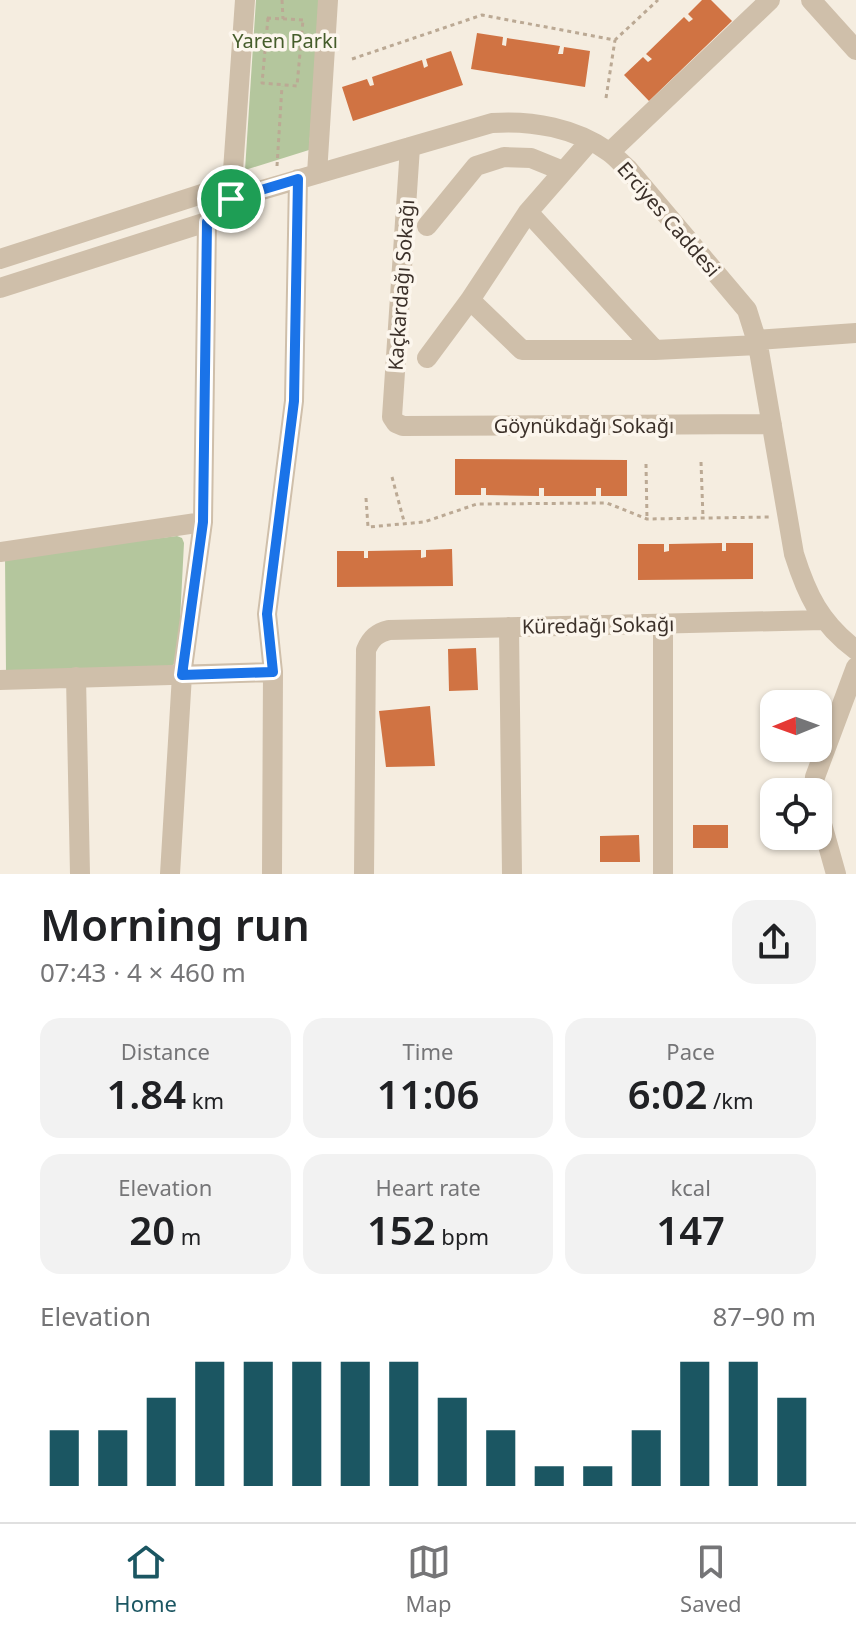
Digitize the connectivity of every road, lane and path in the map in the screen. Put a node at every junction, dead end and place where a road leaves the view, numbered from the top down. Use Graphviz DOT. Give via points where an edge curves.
graph roads {
  1 [pos="282,0"];
  2 [pos="328,0"];
  3 [pos="658,0"];
  4 [pos="770,0"];
  5 [pos="811,0"];
  6 [pos="244,8"];
  7 [pos="268,18"];
  8 [pos="283,19"];
  9 [pos="303,20"];
  10 [pos="327,22"];
  11 [pos="615,40"];
  12 [pos="856,50"];
  13 [pos="352,59"];
  14 [pos="282,84"];
  15 [pos="606,98"];
  16 [pos="590,141"];
  17 [pos="410,147"];
  18 [pos="610,152"];
  19 [pos="563,171"];
  20 [pos="308,176"];
  21 [pos="276,186"];
  22 [pos="231,199"];
  23 [pos="528,212"];
  24 [pos="207,222"];
  25 [pos="427,226"];
  26 [pos="0,259"];
  27 [pos="0,288"];
  28 [pos="470,300"];
  29 [pos="856,333"];
  30 [pos="758,343"];
  31 [pos="655,350"];
  32 [pos="427,358"];
  33 [pos="396,423"];
  34 [pos="772,424"];
  35 [pos="701,462"];
  36 [pos="646,464"];
  37 [pos="392,477"];
  38 [pos="366,498"];
  39 [pos="787,517"];
  40 [pos="703,518"];
  41 [pos="647,519"];
  42 [pos="203,522"];
  43 [pos="405,525"];
  44 [pos="0,552"];
  45 [pos="823,620"];
  46 [pos="663,623"];
  47 [pos="509,627"];
  48 [pos="856,650"];
  49 [pos="856,667"];
  50 [pos="273,672"];
  51 [pos="182,675"];
  52 [pos="76,677"];
  53 [pos="0,680"];
  54 [pos="815,778"];
  55 [pos="829,850"];
  56 [pos="80,874"];
  57 [pos="170,874"];
  58 [pos="272,874"];
  59 [pos="364,874"];
  60 [pos="512,874"];
  61 [pos="663,874"];
  62 [pos="836,874"];
  1 -- 8 [label="path"];
  2 -- 10 [label="street"];
  3 -- 11 [label="path"];
  4 -- 18 [label="street"];
  5 -- 12 [label="street"];
  6 -- 7 [label="path"];
  6 -- 22 [label="street"];
  7 -- 8 [label="path"];
  7 -- 14 [label="path" via="262,83"];
  8 -- 9 [label="path"];
  9 -- 10 [label="path"];
  9 -- 14 [label="path" via="297,86"];
  10 -- 20 [label="street"];
  11 -- 13 [label="path" via="482,15"];
  11 -- 15 [label="path"];
  14 -- 21 [label="path"];
  16 -- 17 [label="street, Erciyes Caddesi" via="514,121"];
  16 -- 18 [label="street, Erciyes Caddesi"];
  16 -- 19 [label="street"];
  17 -- 20 [label="street, Erciyes Caddesi"];
  17 -- 33 [label="street, Kaçkardağı Sokağı" via="392,417"];
  18 -- 30 [label="street, Erciyes Caddesi" via="747,310"];
  19 -- 23 [label="street"];
  19 -- 25 [label="street" via="531,158 504,157 476,166"];
  20 -- 21 [label="street, Erciyes Caddesi"];
  20 -- 50 [label="street" via="294,401 267,614"];
  21 -- 22 [label="street, Erciyes Caddesi"];
  22 -- 24 [label="street, Erciyes Caddesi" via="216,219"];
  22 -- 26 [label="street, Erciyes Caddesi" via="208,192"];
  23 -- 28 [label="street"];
  23 -- 31 [label="street"];
  24 -- 27 [label="street, Erciyes Caddesi"];
  24 -- 42 [label="street"];
  28 -- 31 [label="street" via="522,350"];
  28 -- 32 [label="street"];
  29 -- 30 [label="street"];
  30 -- 31 [label="street"];
  30 -- 34 [label="street, Erciyes Caddesi"];
  33 -- 34 [label="street, Göynükdağı Sokağı"];
  34 -- 39 [label="street, Erciyes Caddesi"];
  35 -- 40 [label="path"];
  36 -- 41 [label="path"];
  37 -- 43 [label="path"];
  38 -- 43 [label="path" via="368,527"];
  39 -- 40 [label="path"];
  39 -- 45 [label="street, Erciyes Caddesi" via="802,580"];
  40 -- 41 [label="path"];
  41 -- 43 [label="path" via="607,503 477,504"];
  42 -- 44 [label="street"];
  42 -- 51 [label="street"];
  45 -- 46 [label="street, Küredağı Sokağı"];
  45 -- 48 [label="street, Erciyes Caddesi"];
  46 -- 47 [label="street, Küredağı Sokağı"];
  46 -- 61 [label="street"];
  47 -- 59 [label="street, Küredağı Sokağı" via="389,630 374,636 366,650"];
  47 -- 60 [label="street"];
  49 -- 54 [label="street"];
  50 -- 51 [label="street"];
  50 -- 58 [label="street"];
  51 -- 52 [label="street"];
  51 -- 57 [label="street"];
  52 -- 53 [label="street"];
  52 -- 56 [label="street"];
  55 -- 62 [label="street"];
}
